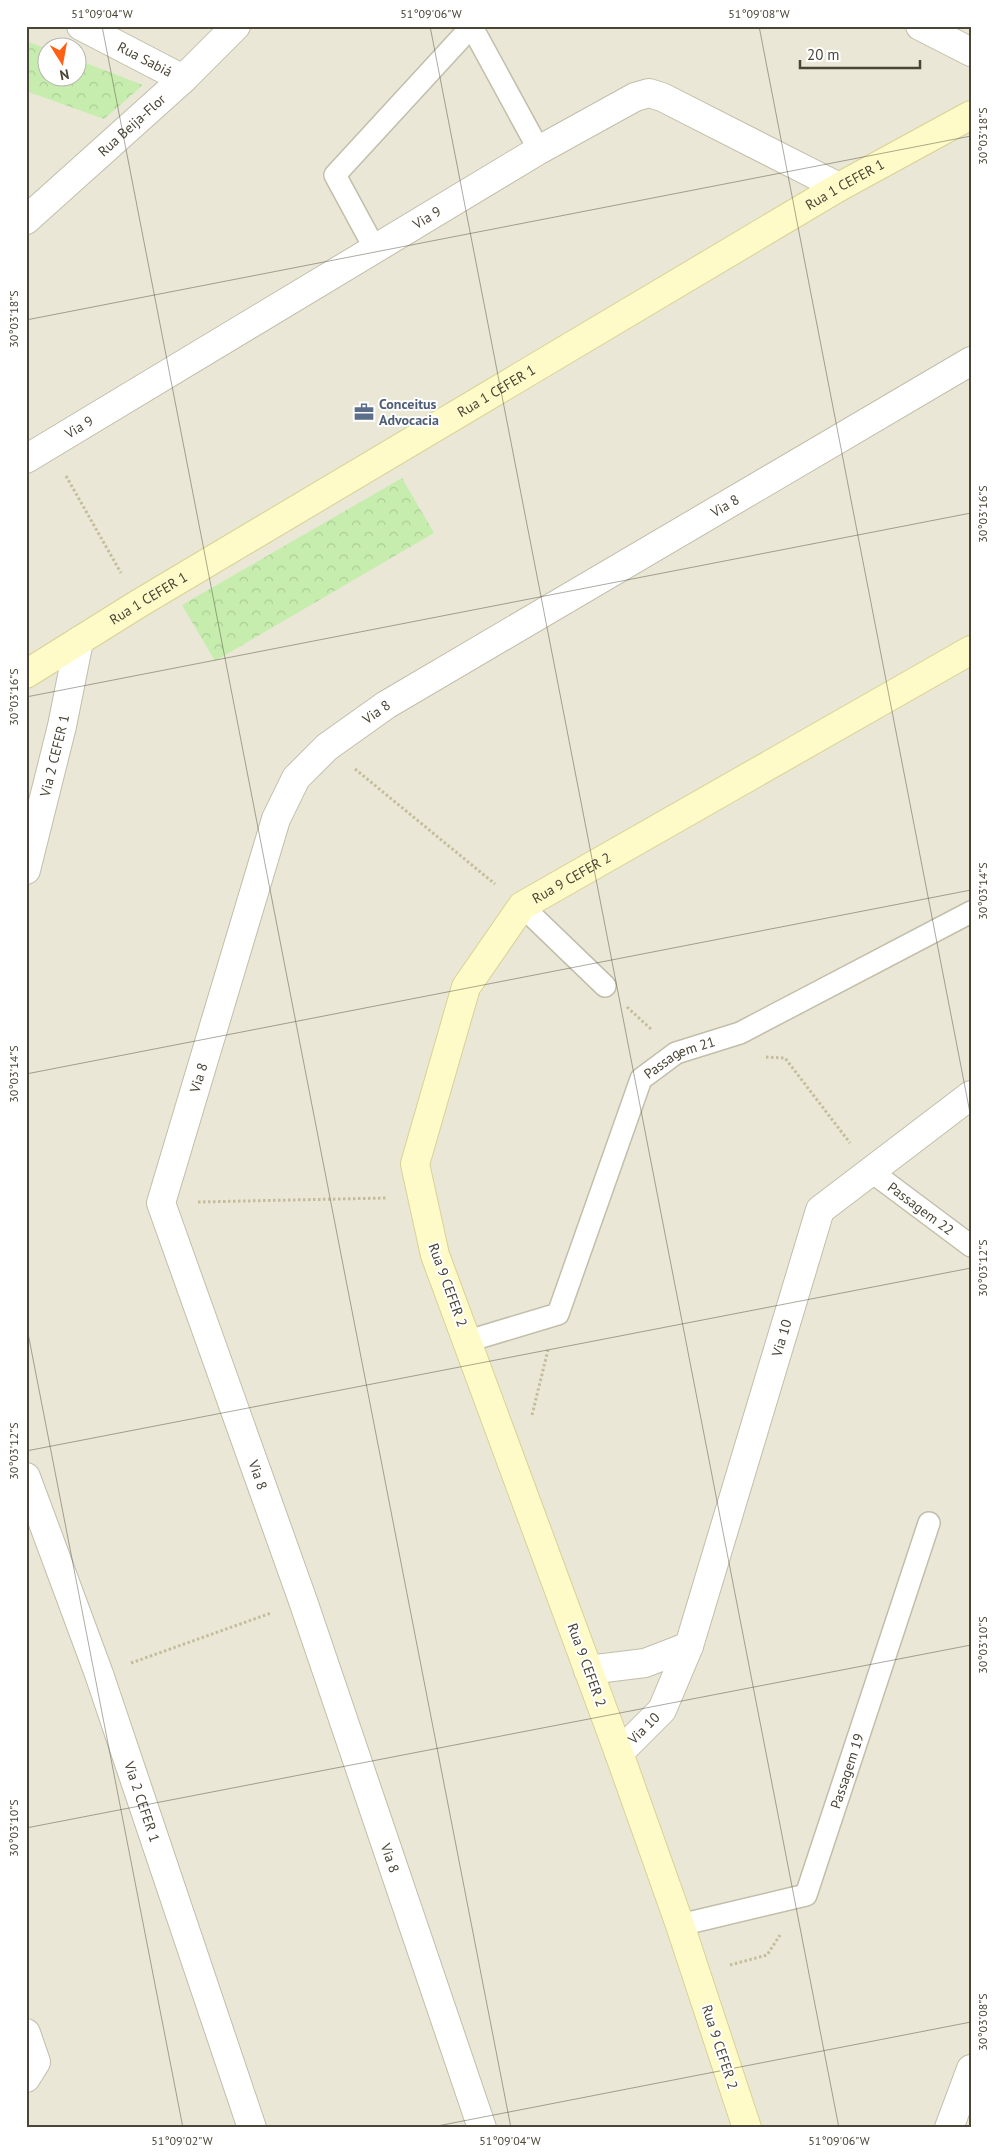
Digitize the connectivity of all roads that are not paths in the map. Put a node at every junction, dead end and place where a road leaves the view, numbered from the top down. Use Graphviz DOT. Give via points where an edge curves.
graph roads {
  1 [pos="81,26"];
  2 [pos="236,26"];
  3 [pos="472,26"];
  4 [pos="920,26"];
  5 [pos="971,52"];
  6 [pos="183,79"];
  7 [pos="971,115"];
  8 [pos="538,150"];
  9 [pos="839,187"];
  10 [pos="26,220"];
  11 [pos="375,249"];
  12 [pos="971,361"];
  13 [pos="38,452"];
  14 [pos="79,641"];
  15 [pos="971,650"];
  16 [pos="26,674"];
  17 [pos="26,870"];
  18 [pos="522,906"];
  19 [pos="971,912"];
  20 [pos="605,986"];
  21 [pos="971,1096"];
  22 [pos="872,1172"];
  23 [pos="971,1246"];
  24 [pos="468,1341"];
  25 [pos="26,1477"];
  26 [pos="930,1523"];
  27 [pos="689,1646"];
  28 [pos="588,1670"];
  29 [pos="619,1753"];
  30 [pos="680,1925"];
  31 [pos="26,2033"];
  32 [pos="971,2069"];
  33 [pos="26,2078"];
  34 [pos="252,2128"];
  35 [pos="482,2128"];
  36 [pos="747,2128"];
  37 [pos="949,2128"];
  1 -- 6 [label="street, Rua Sabiá"];
  2 -- 6 [label="street, Rua Beija-Flor"];
  3 -- 8 [label="lane"];
  3 -- 11 [label="lane" via="335,175"];
  4 -- 5 [label="street"];
  6 -- 10 [label="street, Rua Beija-Flor"];
  7 -- 9 [label="street, Rua 1 CEFER 1"];
  8 -- 9 [label="street, Via 9" via="635,97 649,94 662,97"];
  8 -- 11 [label="street, Via 9"];
  9 -- 14 [label="street, Rua 1 CEFER 1"];
  11 -- 13 [label="street, Via 9"];
  12 -- 35 [label="street, Via 8" via="386,705 327,747 296,778 276,819 161,1203 303,1602"];
  14 -- 16 [label="street, Rua 1 CEFER 1"];
  14 -- 17 [label="street, Via 2 CEFER 1" via="62,726"];
  15 -- 18 [label="street, Rua 9 CEFER 2"];
  18 -- 20 [label="lane"];
  18 -- 24 [label="street, Rua 9 CEFER 2" via="466,987 415,1164 435,1255"];
  19 -- 24 [label="lane, Passagem 21" via="740,1033 676,1053 641,1079 558,1314"];
  21 -- 22 [label="street, Via 10"];
  22 -- 23 [label="lane, Passagem 22"];
  22 -- 27 [label="street, Via 10" via="820,1210"];
  24 -- 28 [label="street, Rua 9 CEFER 2"];
  25 -- 34 [label="street, Via 2 CEFER 1" via="99,1674"];
  26 -- 30 [label="lane, Passagem 19" via="806,1895"];
  27 -- 28 [label="street" via="645,1663"];
  27 -- 29 [label="street, Via 10" via="662,1710"];
  28 -- 29 [label="street, Rua 9 CEFER 2"];
  29 -- 30 [label="street, Rua 9 CEFER 2"];
  30 -- 36 [label="street, Rua 9 CEFER 2"];
  31 -- 33 [label="street" via="36,2062"];
  32 -- 37 [label="street"];
}
